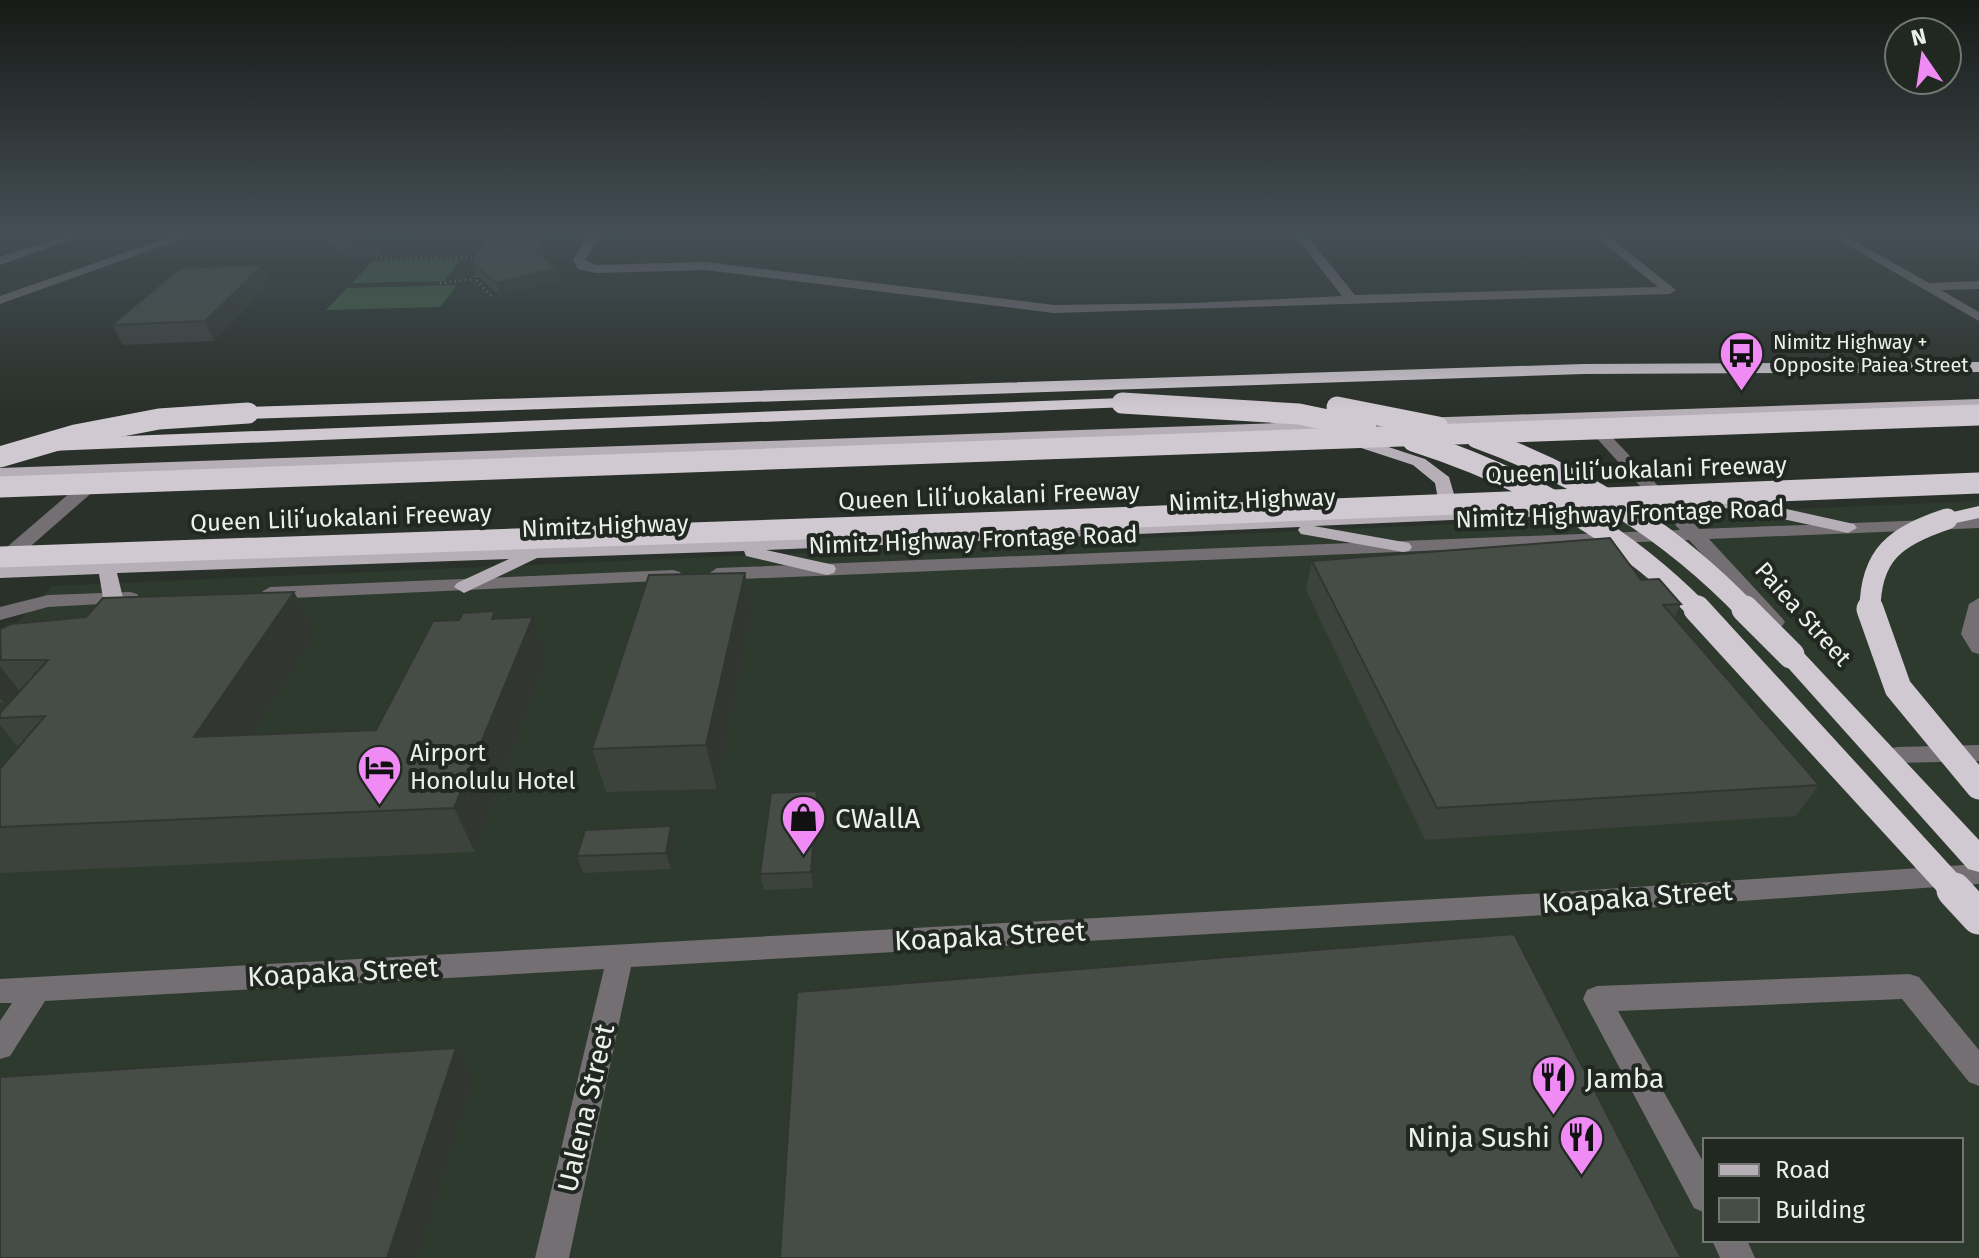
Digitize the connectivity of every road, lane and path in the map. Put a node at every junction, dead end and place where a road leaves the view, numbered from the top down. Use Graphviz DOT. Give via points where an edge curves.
graph roads {
  1 [pos="30,290"];
  2 [pos="485,290"];
  3 [pos="897,290"];
  4 [pos="1344,290"];
  5 [pos="1670,290"];
  6 [pos="1933,290"];
  7 [pos="491,296"];
  8 [pos="1351,299"];
  9 [pos="0,300"];
  10 [pos="1979,317"];
  11 [pos="1979,367"];
  12 [pos="1122,403"];
  13 [pos="1979,404"];
  14 [pos="1979,415"];
  15 [pos="1585,417"];
  16 [pos="1293,428"];
  17 [pos="0,447"];
  18 [pos="0,457"];
  19 [pos="107,470"];
  20 [pos="0,473"];
  21 [pos="1979,483"];
  22 [pos="0,487"];
  23 [pos="1979,490"];
  24 [pos="1734,503"];
  25 [pos="1670,507"];
  26 [pos="1979,512"];
  27 [pos="1394,518"];
  28 [pos="1267,523"];
  29 [pos="1979,523"];
  30 [pos="1848,528"];
  31 [pos="1697,535"];
  32 [pos="725,546"];
  33 [pos="1403,547"];
  34 [pos="540,553"];
  35 [pos="0,560"];
  36 [pos="107,568"];
  37 [pos="827,569"];
  38 [pos="0,572"];
  39 [pos="464,587"];
  40 [pos="251,593"];
  41 [pos="144,597"];
  42 [pos="113,598"];
  43 [pos="1979,604"];
  44 [pos="0,614"];
  45 [pos="93,621"];
  46 [pos="1975,640"];
  47 [pos="1979,753"];
  48 [pos="1897,755"];
  49 [pos="1979,786"];
  50 [pos="1979,849"];
  51 [pos="1979,860"];
  52 [pos="1979,874"];
  53 [pos="1979,917"];
  54 [pos="620,957"];
  55 [pos="38,988"];
  56 [pos="0,991"];
  57 [pos="0,1046"];
  58 [pos="1979,1072"];
  59 [pos="1703,1193"];
  60 [pos="552,1258"];
  1 -- 9 [label="street"];
  2 -- 7 [label="path"];
  3 -- 8 [label="street" via="1054,309"];
  4 -- 8 [label="street"];
  5 -- 8 [label="street"];
  6 -- 10 [label="street"];
  11 -- 18 [label="highway, bridge" via="1583,369 248,413 159,419"];
  12 -- 17 [label="highway, bridge"];
  12 -- 51 [label="highway, bridge" via="1258,400 1360,409 1464,434 1565,475 1678,545 1791,655"];
  12 -- 53 [label="highway, bridge" via="1299,414 1359,426 1479,464 1589,522 1657,572 1708,621"];
  13 -- 15 [label="main road"];
  14 -- 22 [label="highway, Queen Liliʻuokalani Freeway, bridge"];
  15 -- 16 [label="main road"];
  15 -- 25 [label="street, Paiea Street"];
  16 -- 19 [label="main road"];
  16 -- 27 [label="main road" via="1397,453 1443,481 1447,501 1439,509"];
  19 -- 20 [label="main road"];
  19 -- 35 [label="street"];
  21 -- 35 [label="highway, Queen Liliʻuokalani Freeway, bridge"];
  23 -- 24 [label="main road, Nimitz Highway"];
  24 -- 25 [label="main road, Nimitz Highway"];
  24 -- 30 [label="main road"];
  25 -- 27 [label="main road, Nimitz Highway"];
  25 -- 31 [label="street, Paiea Street"];
  26 -- 49 [label="highway, bridge" via="1917,529 1894,544 1878,563 1870,586 1870,613 1898,688"];
  27 -- 28 [label="main road, Nimitz Highway"];
  28 -- 32 [label="main road, Nimitz Highway"];
  28 -- 33 [label="main road"];
  29 -- 30 [label="street, Nimitz Highway Frontage Road"];
  30 -- 31 [label="street, Nimitz Highway Frontage Road"];
  31 -- 33 [label="street, Nimitz Highway Frontage Road"];
  31 -- 48 [label="street, Paiea Street"];
  32 -- 34 [label="main road, Nimitz Highway"];
  32 -- 37 [label="main road"];
  33 -- 37 [label="street, Nimitz Highway Frontage Road"];
  34 -- 36 [label="main road, Nimitz Highway"];
  34 -- 39 [label="main road"];
  36 -- 38 [label="main road, Nimitz Highway"];
  36 -- 42 [label="main road"];
  37 -- 39 [label="street, Nimitz Highway Frontage Road"];
  39 -- 40 [label="street, Nimitz Highway Frontage Road"];
  41 -- 42 [label="street"];
  42 -- 44 [label="street" via="54,600"];
  42 -- 45 [label="street"];
  43 -- 46 [label="street"];
  47 -- 48 [label="street"];
  48 -- 50 [label="street, Paiea Street"];
  52 -- 54 [label="street, Koapaka Street"];
  54 -- 55 [label="street, Koapaka Street"];
  54 -- 60 [label="street, Ualena Street"];
  55 -- 56 [label="street, Koapaka Street"];
  55 -- 57 [label="street"];
  58 -- 59 [label="street" via="1909,986 1597,999"];
}
